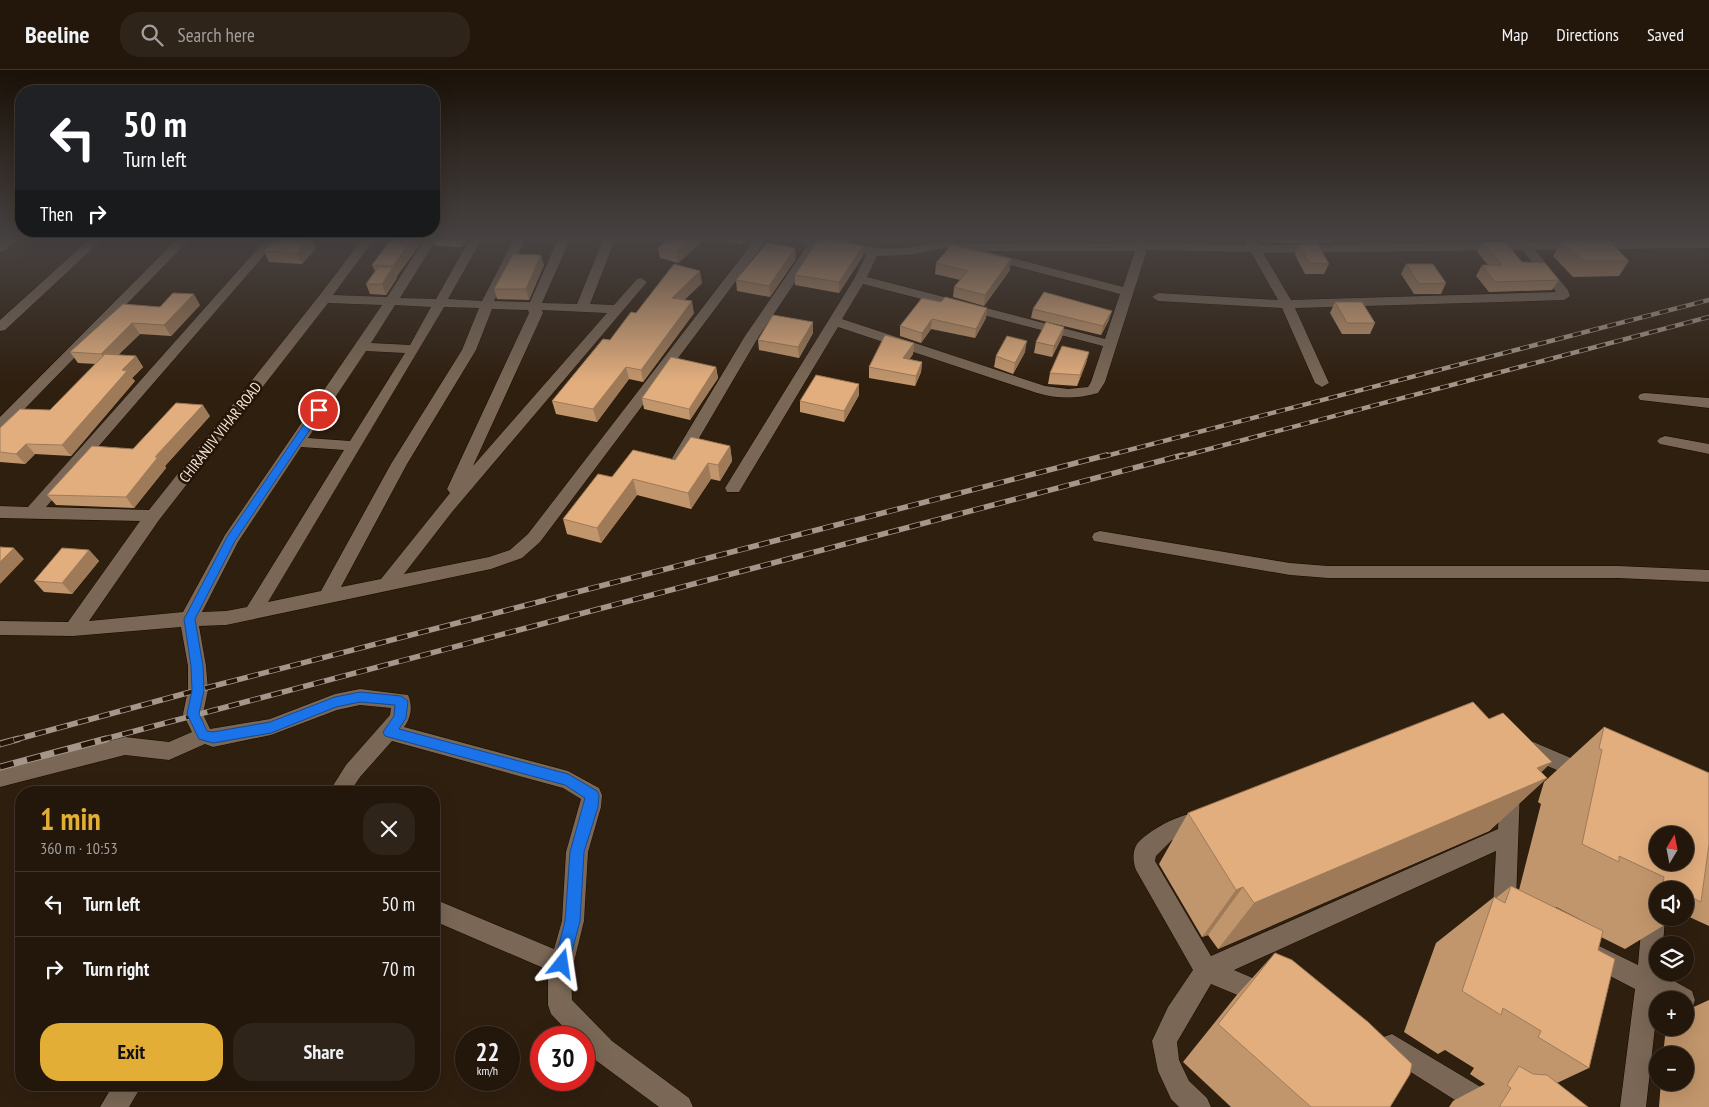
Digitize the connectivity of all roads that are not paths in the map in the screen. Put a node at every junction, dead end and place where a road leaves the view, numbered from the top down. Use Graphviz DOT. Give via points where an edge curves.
graph roads {
  1 [pos="46,285"];
  2 [pos="138,285"];
  3 [pos="232,285"];
  4 [pos="334,285"];
  5 [pos="401,285"];
  6 [pos="449,285"];
  7 [pos="496,285"];
  8 [pos="544,285"];
  9 [pos="591,285"];
  10 [pos="639,285"];
  11 [pos="725,285"];
  12 [pos="786,285"];
  13 [pos="856,285"];
  14 [pos="885,285"];
  15 [pos="1103,285"];
  16 [pos="1129,285"];
  17 [pos="1276,285"];
  18 [pos="1558,285"];
  19 [pos="1127,292"];
  20 [pos="1158,297"];
  21 [pos="324,299"];
  22 [pos="390,302"];
  23 [pos="438,304"];
  24 [pos="1287,304"];
  25 [pos="486,306"];
  26 [pos="534,307"];
  27 [pos="582,308"];
  28 [pos="616,309"];
  29 [pos="834,321"];
  30 [pos="0,327"];
  31 [pos="1110,344"];
  32 [pos="362,347"];
  33 [pos="414,349"];
  34 [pos="1322,382"];
  35 [pos="1645,397"];
  36 [pos="1709,403"];
  37 [pos="0,426"];
  38 [pos="297,442"];
  39 [pos="1665,442"];
  40 [pos="353,446"];
  41 [pos="1709,449"];
  42 [pos="677,462"];
  43 [pos="733,488"];
  44 [pos="446,508"];
  45 [pos="0,512"];
  46 [pos="33,512"];
  47 [pos="153,516"];
  48 [pos="1100,537"];
  49 [pos="1709,576"];
  50 [pos="387,584"];
  51 [pos="326,598"];
  52 [pos="252,613"];
  53 [pos="189,619"];
  54 [pos="0,628"];
  55 [pos="74,629"];
  56 [pos="390,732"];
  57 [pos="203,735"];
  58 [pos="0,778"];
  59 [pos="1608,781"];
  60 [pos="343,786"];
  61 [pos="1220,814"];
  62 [pos="1508,835"];
  63 [pos="440,913"];
  64 [pos="1529,921"];
  65 [pos="1652,926"];
  66 [pos="1572,943"];
  67 [pos="562,964"];
  68 [pos="1206,970"];
  69 [pos="1648,984"];
  70 [pos="1663,991"];
  71 [pos="1286,1003"];
  72 [pos="124,1091"];
  73 [pos="112,1107"];
  74 [pos="680,1107"];
  75 [pos="1198,1107"];
  76 [pos="1368,1107"];
  77 [pos="1490,1107"];
  78 [pos="1633,1107"];
  1 -- 30 [label="street"];
  2 -- 37 [label="street"];
  3 -- 46 [label="street"];
  4 -- 21 [label="street, CHIRANJIV VIHAR ROAD"];
  5 -- 22 [label="street"];
  6 -- 23 [label="street"];
  7 -- 25 [label="street"];
  8 -- 26 [label="street"];
  9 -- 27 [label="street"];
  10 -- 28 [label="street"];
  11 -- 50 [label="street" via="534,538 516,554 491,563"];
  12 -- 42 [label="street" via="752,336"];
  13 -- 29 [label="street"];
  14 -- 31 [label="street"];
  15 -- 19 [label="street"];
  16 -- 19 [label="street"];
  17 -- 24 [label="street"];
  18 -- 24 [label="street" via="1564,296"];
  19 -- 31 [label="street"];
  20 -- 24 [label="street"];
  21 -- 22 [label="street"];
  21 -- 47 [label="street, CHIRANJIV VIHAR ROAD"];
  22 -- 23 [label="street"];
  22 -- 32 [label="street"];
  23 -- 25 [label="street"];
  23 -- 33 [label="street"];
  24 -- 34 [label="street"];
  25 -- 26 [label="street"];
  25 -- 51 [label="street" via="469,350 399,464"];
  26 -- 27 [label="street"];
  26 -- 44 [label="street" via="536,313"];
  27 -- 28 [label="street"];
  28 -- 44 [label="street"];
  29 -- 31 [label="street" via="1063,395 1094,390"];
  29 -- 43 [label="street"];
  32 -- 33 [label="street"];
  32 -- 38 [label="street"];
  33 -- 40 [label="street"];
  35 -- 36 [label="street"];
  38 -- 40 [label="street"];
  38 -- 53 [label="street" via="230,540"];
  39 -- 41 [label="street"];
  40 -- 52 [label="street"];
  44 -- 50 [label="street"];
  45 -- 46 [label="street"];
  46 -- 47 [label="street"];
  47 -- 55 [label="street, CHIRANJIV VIHAR ROAD"];
  48 -- 49 [label="street" via="1290,569 1328,572 1618,572"];
  50 -- 51 [label="street"];
  51 -- 52 [label="street"];
  52 -- 53 [label="street" via="226,618"];
  53 -- 55 [label="street"];
  53 -- 57 [label="street" via="197,666 198,690 193,714"];
  54 -- 55 [label="street"];
  56 -- 57 [label="street" via="400,718 401,701 360,697 335,702 271,727 213,738"];
  56 -- 60 [label="street"];
  56 -- 67 [label="street" via="568,780 592,795 577,852 573,921"];
  57 -- 58 [label="street" via="190,744 169,750 125,746"];
  59 -- 62 [label="street" via="1509,754"];
  61 -- 68 [label="street" via="1165,833 1145,851 1144,858"];
  62 -- 64 [label="street" via="1504,907"];
  62 -- 68 [label="street"];
  63 -- 67 [label="street"];
  65 -- 69 [label="street"];
  66 -- 69 [label="street"];
  67 -- 74 [label="street" via="559,974 560,1005 603,1050"];
  68 -- 71 [label="street"];
  68 -- 75 [label="street" via="1164,1041 1167,1062 1180,1090"];
  69 -- 70 [label="street"];
  69 -- 78 [label="street"];
  72 -- 73 [label="street"];
  76 -- 77 [label="street" via="1383,1042"];
}
